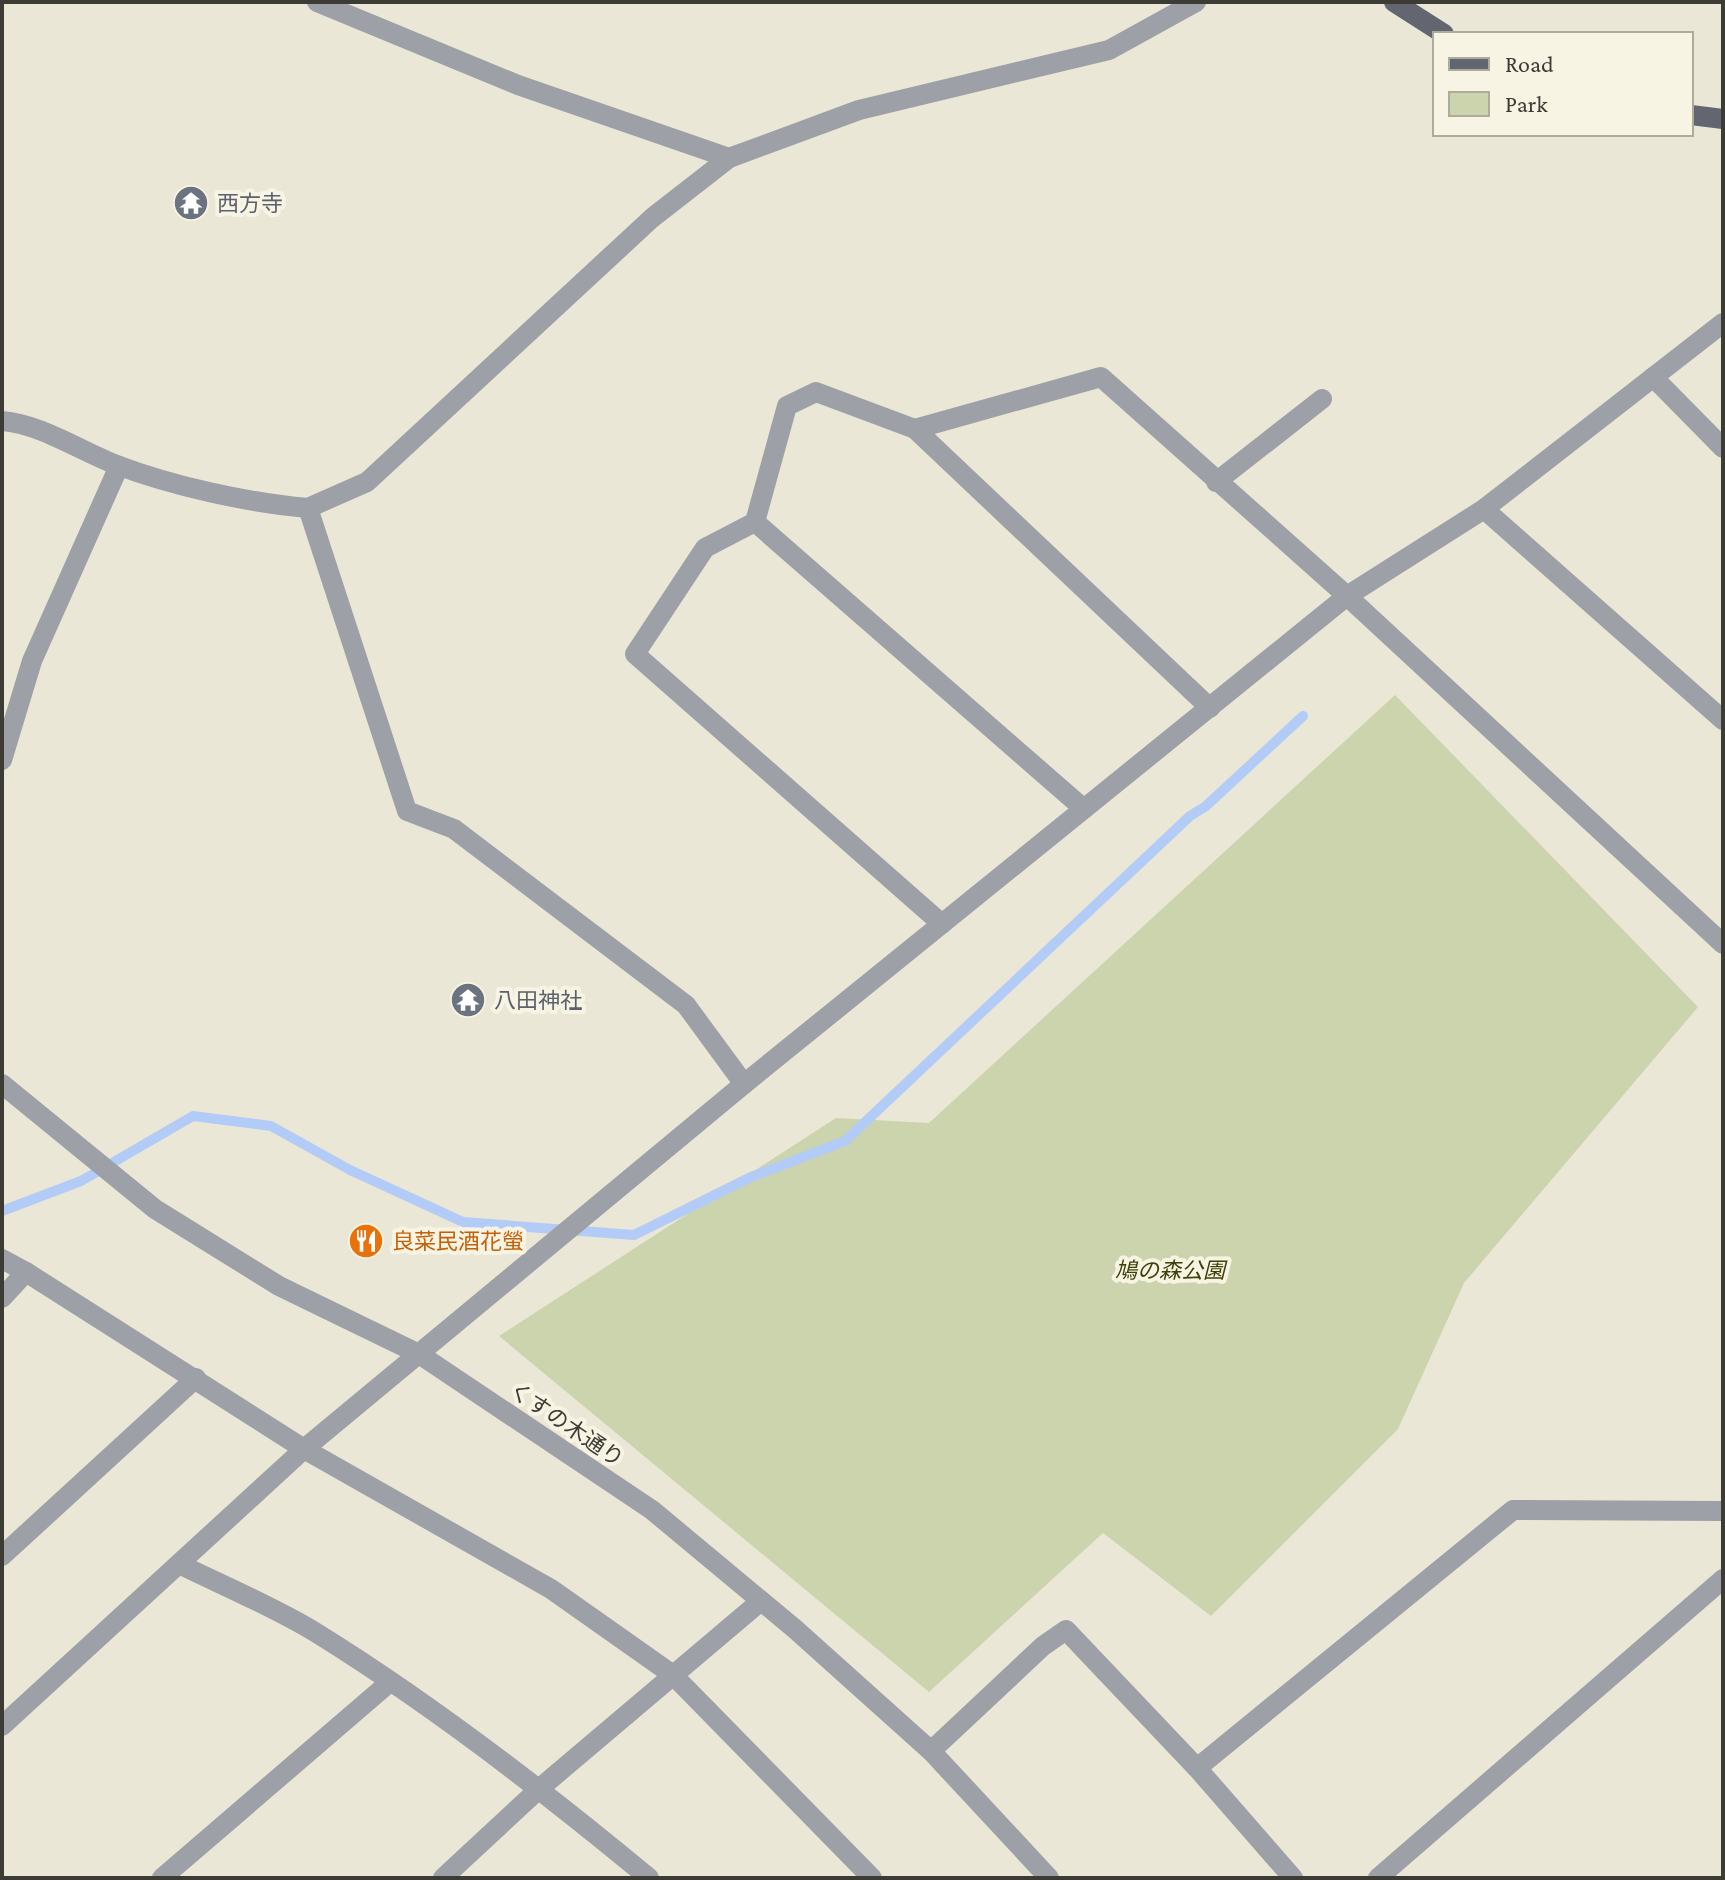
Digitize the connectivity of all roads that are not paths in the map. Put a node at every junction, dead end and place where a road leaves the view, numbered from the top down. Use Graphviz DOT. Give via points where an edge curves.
graph roads {
  1 [pos="317,2"];
  2 [pos="1196,2"];
  3 [pos="1394,2"];
  4 [pos="1441,32"];
  5 [pos="1693,115"];
  6 [pos="1723,119"];
  7 [pos="729,158"];
  8 [pos="1723,323"];
  9 [pos="1653,377"];
  10 [pos="1322,399"];
  11 [pos="2,421"];
  12 [pos="915,429"];
  13 [pos="1723,448"];
  14 [pos="119,466"];
  15 [pos="1216,482"];
  16 [pos="308,508"];
  17 [pos="1484,509"];
  18 [pos="755,522"];
  19 [pos="1347,596"];
  20 [pos="1210,708"];
  21 [pos="1723,720"];
  22 [pos="2,760"];
  23 [pos="1084,809"];
  24 [pos="942,924"];
  25 [pos="1723,944"];
  26 [pos="2,1084"];
  27 [pos="744,1084"];
  28 [pos="2,1259"];
  29 [pos="26,1272"];
  30 [pos="2,1298"];
  31 [pos="419,1354"];
  32 [pos="196,1378"];
  33 [pos="304,1449"];
  34 [pos="1723,1511"];
  35 [pos="2,1556"];
  36 [pos="179,1564"];
  37 [pos="1723,1579"];
  38 [pos="761,1601"];
  39 [pos="673,1675"];
  40 [pos="390,1682"];
  41 [pos="2,1726"];
  42 [pos="931,1751"];
  43 [pos="1197,1768"];
  44 [pos="540,1788"];
  45 [pos="162,1878"];
  46 [pos="443,1878"];
  47 [pos="649,1878"];
  48 [pos="872,1878"];
  49 [pos="1049,1878"];
  50 [pos="1293,1878"];
  51 [pos="1378,1878"];
  1 -- 7 [label="street" via="518,85"];
  2 -- 7 [label="street" via="1109,50 859,110"];
  3 -- 4 [label="main road"];
  5 -- 6 [label="main road"];
  7 -- 16 [label="street" via="652,218 367,482"];
  8 -- 9 [label="street"];
  9 -- 13 [label="street"];
  9 -- 17 [label="street"];
  10 -- 15 [label="street"];
  11 -- 14 [label="street"];
  12 -- 15 [label="street" via="1101,377"];
  12 -- 18 [label="street" via="816,392 787,406"];
  12 -- 20 [label="street"];
  14 -- 16 [label="street" via="264,505"];
  14 -- 22 [label="street" via="32,661"];
  15 -- 19 [label="street"];
  16 -- 27 [label="street" via="407,811 454,829 686,1005"];
  17 -- 19 [label="street"];
  17 -- 21 [label="street"];
  18 -- 23 [label="street"];
  18 -- 24 [label="street" via="705,548 635,654"];
  19 -- 20 [label="street"];
  19 -- 25 [label="street"];
  20 -- 23 [label="street"];
  23 -- 24 [label="street"];
  24 -- 27 [label="street"];
  26 -- 31 [label="street, くすの木通り" via="155,1209 279,1286"];
  27 -- 31 [label="street"];
  28 -- 29 [label="street"];
  29 -- 30 [label="street"];
  29 -- 32 [label="street"];
  31 -- 33 [label="street"];
  31 -- 38 [label="street, くすの木通り" via="652,1510"];
  32 -- 33 [label="street"];
  32 -- 35 [label="street"];
  33 -- 36 [label="street"];
  33 -- 39 [label="street" via="551,1589"];
  34 -- 43 [label="street" via="1513,1510"];
  36 -- 40 [label="street" via="313,1631"];
  36 -- 41 [label="street"];
  37 -- 51 [label="street"];
  38 -- 39 [label="street"];
  38 -- 42 [label="street, くすの木通り"];
  39 -- 44 [label="street"];
  39 -- 48 [label="street"];
  40 -- 44 [label="street"];
  40 -- 45 [label="street"];
  42 -- 43 [label="street" via="1066,1630"];
  42 -- 49 [label="street, くすの木通り"];
  43 -- 50 [label="street"];
  44 -- 46 [label="street"];
  44 -- 47 [label="street"];
}
